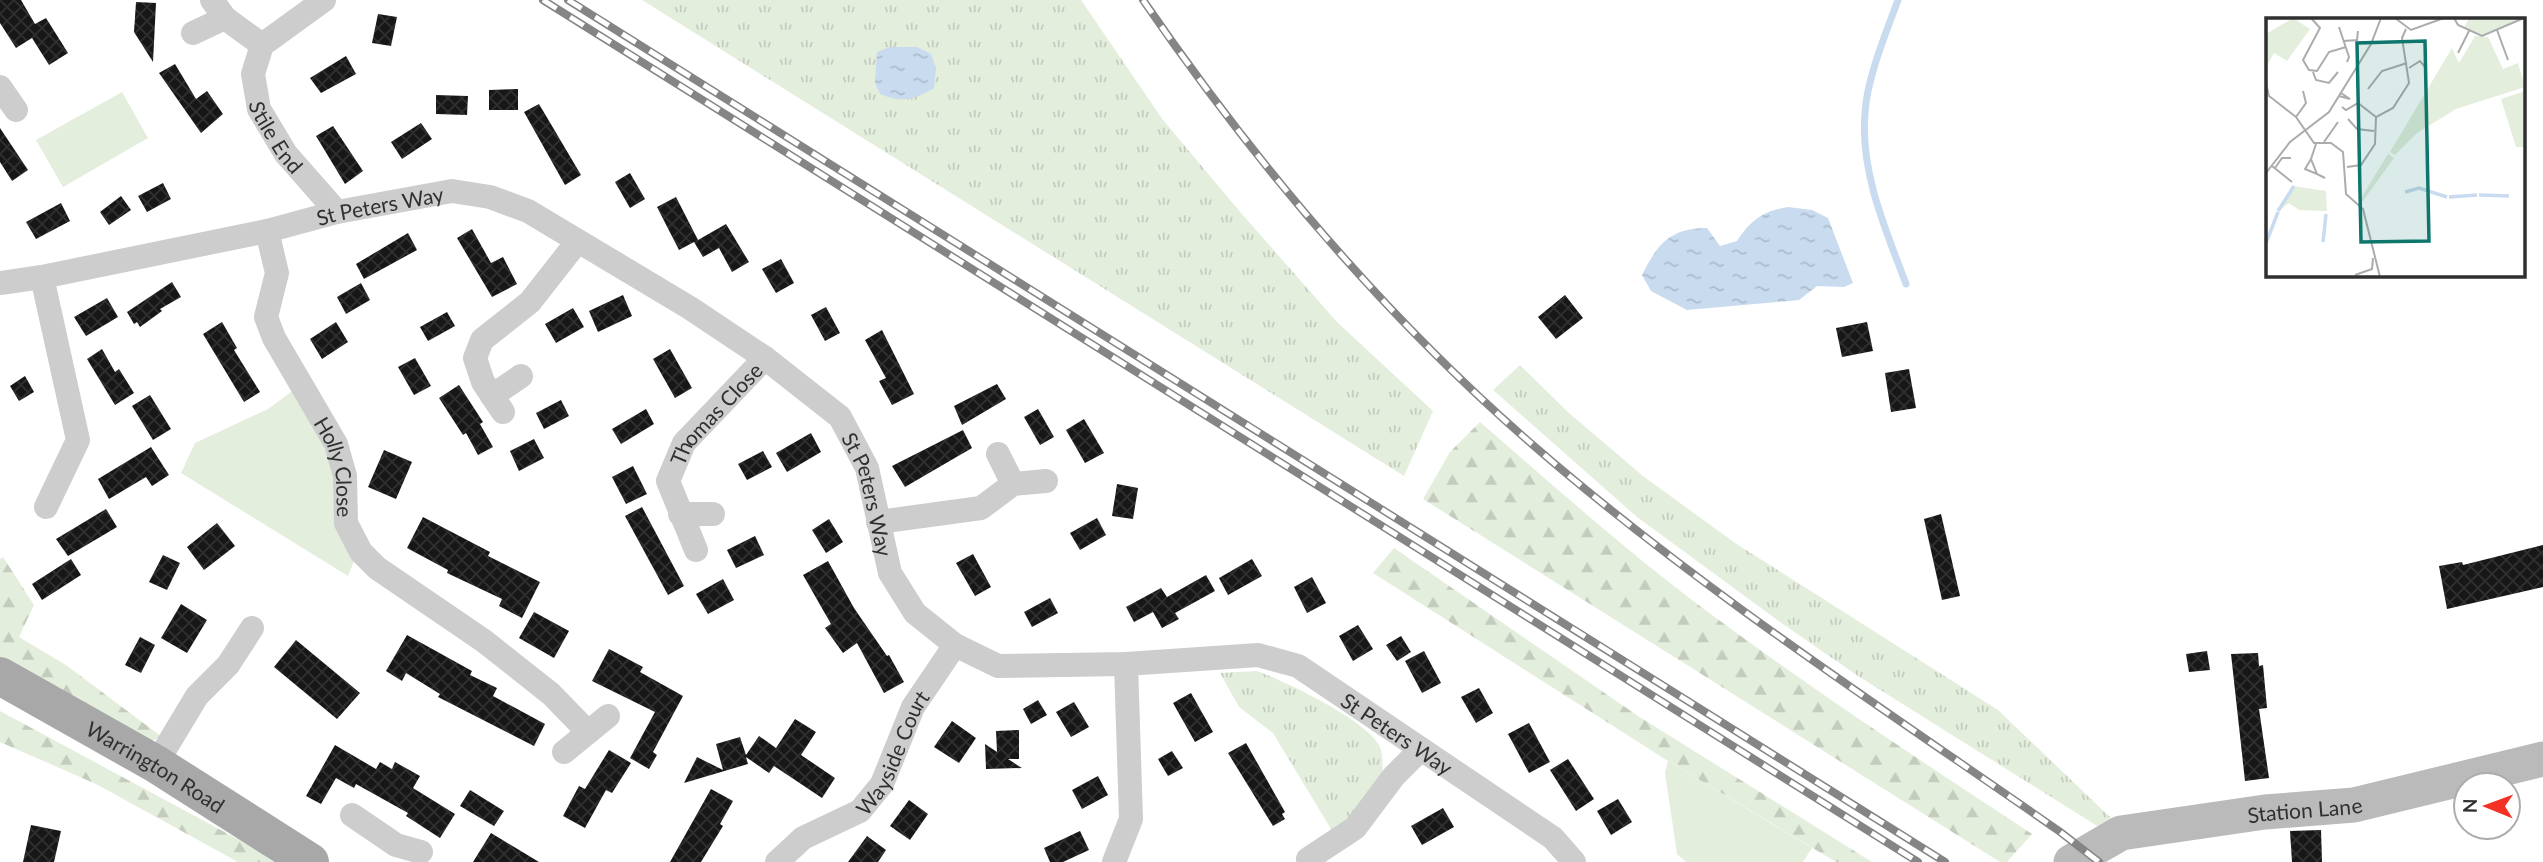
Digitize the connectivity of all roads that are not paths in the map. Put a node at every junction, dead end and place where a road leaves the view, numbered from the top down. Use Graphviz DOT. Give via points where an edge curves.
graph roads {
  1 [pos="324,0"];
  2 [pos="218,9"];
  3 [pos="194,33"];
  4 [pos="262,45"];
  5 [pos="0,87"];
  6 [pos="16,110"];
  7 [pos="337,212"];
  8 [pos="267,230"];
  9 [pos="577,242"];
  10 [pos="42,278"];
  11 [pos="0,283"];
  12 [pos="765,358"];
  13 [pos="521,376"];
  14 [pos="998,454"];
  15 [pos="1046,481"];
  16 [pos="1013,484"];
  17 [pos="46,507"];
  18 [pos="680,514"];
  19 [pos="713,514"];
  20 [pos="878,522"];
  21 [pos="696,550"];
  22 [pos="253,628"];
  23 [pos="955,645"];
  24 [pos="1126,664"];
  25 [pos="0,676"];
  26 [pos="608,716"];
  27 [pos="588,732"];
  28 [pos="1421,749"];
  29 [pos="564,752"];
  30 [pos="2543,759"];
  31 [pos="156,764"];
  32 [pos="352,815"];
  33 [pos="424,859"];
  34 [pos="1308,859"];
  35 [pos="310,862"];
  36 [pos="777,862"];
  37 [pos="1114,862"];
  38 [pos="1574,862"];
  39 [pos="2071,862"];
  1 -- 4 [label="street"];
  2 -- 3 [label="street"];
  2 -- 4 [label="street"];
  4 -- 7 [label="street, Stile End" via="253,74 259,109 286,154"];
  5 -- 6 [label="street"];
  7 -- 8 [label="street, St Peters Way"];
  7 -- 9 [label="street, St Peters Way" via="452,191 490,197 527,211"];
  8 -- 10 [label="street, St Peters Way"];
  8 -- 27 [label="street, Holly Close" via="277,273 266,317 336,444 345,476 346,523 361,552 551,694"];
  9 -- 12 [label="street, St Peters Way"];
  9 -- 13 [label="street" via="530,302 482,340 475,358 483,382 498,404"];
  10 -- 11 [label="street, St Peters Way"];
  10 -- 17 [label="street" via="78,440"];
  12 -- 18 [label="street, Thomas Close" via="684,443 668,481"];
  12 -- 20 [label="street, St Peters Way" via="840,417 867,468"];
  14 -- 16 [label="street"];
  15 -- 16 [label="street"];
  16 -- 20 [label="street" via="981,508"];
  18 -- 19 [label="street"];
  18 -- 21 [label="street, Thomas Close"];
  20 -- 23 [label="street, St Peters Way" via="890,573 915,613"];
  22 -- 31 [label="street" via="228,665 197,696"];
  23 -- 24 [label="street, St Peters Way" via="998,666"];
  23 -- 36 [label="street, Wayside Court" via="912,707 882,784 860,811 803,838"];
  24 -- 28 [label="street, St Peters Way" via="1258,655 1298,666"];
  24 -- 37 [label="street" via="1131,819"];
  25 -- 31 [label="main road, Warrington Road"];
  26 -- 27 [label="street"];
  27 -- 29 [label="street"];
  28 -- 34 [label="street" via="1355,828"];
  28 -- 38 [label="street, St Peters Way" via="1553,838"];
  30 -- 39 [label="street, Station Lane" via="2354,805 2265,812 2121,833"];
  31 -- 35 [label="main road, Warrington Road"];
  32 -- 33 [label="street"];
}
